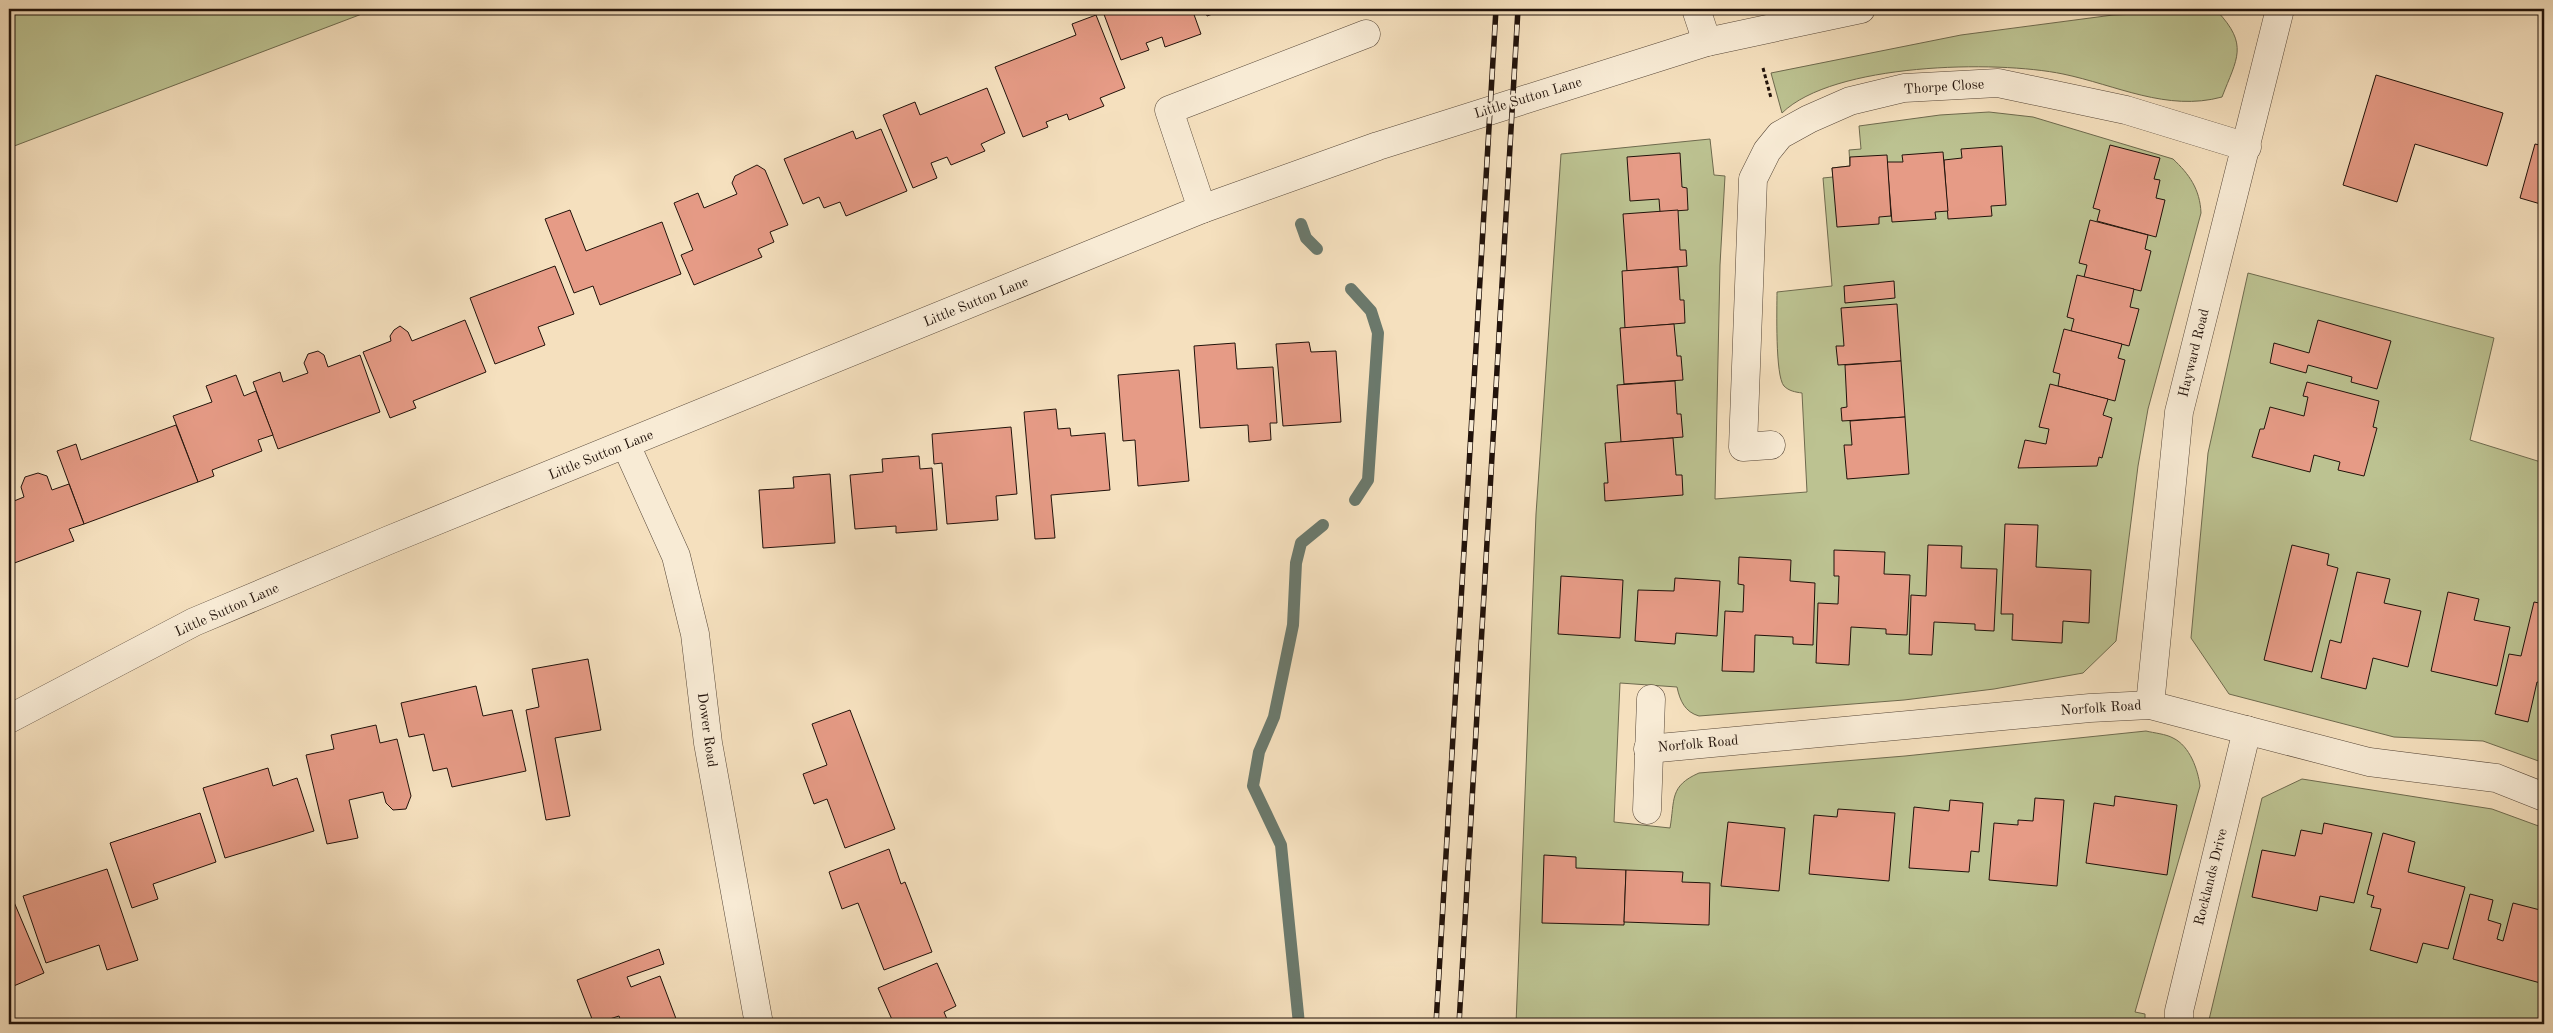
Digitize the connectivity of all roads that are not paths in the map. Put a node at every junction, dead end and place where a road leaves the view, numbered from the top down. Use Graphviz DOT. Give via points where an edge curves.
graph roads {
  1 [pos="1696,9"];
  2 [pos="1861,9"];
  3 [pos="2280,9"];
  4 [pos="1366,34"];
  5 [pos="1707,42"];
  6 [pos="2247,147"];
  7 [pos="1202,209"];
  8 [pos="626,445"];
  9 [pos="1771,445"];
  10 [pos="1651,699"];
  11 [pos="2150,705"];
  12 [pos="9,719"];
  13 [pos="2247,730"];
  14 [pos="1648,749"];
  15 [pos="2544,796"];
  16 [pos="1647,810"];
  17 [pos="760,1024"];
  18 [pos="2178,1024"];
  1 -- 5 [label="street"];
  2 -- 5 [label="street, Little Sutton Lane"];
  3 -- 6 [label="street, Hayward Road"];
  4 -- 7 [label="street" via="1169,110"];
  5 -- 7 [label="street, Little Sutton Lane" via="1378,146"];
  6 -- 9 [label="street, Thorpe Close" via="2126,110 1998,83 1895,90 1850,101 1780,135 1767,150 1753,179 1743,447"];
  6 -- 11 [label="street, Hayward Road" via="2179,412"];
  7 -- 8 [label="street, Little Sutton Lane"];
  8 -- 12 [label="street, Little Sutton Lane" via="194,622"];
  8 -- 17 [label="street, Dower Road" via="676,556 695,634 708,743"];
  10 -- 14 [label="street, Norfolk Road"];
  11 -- 13 [label="street, Norfolk Road"];
  11 -- 14 [label="street, Norfolk Road"];
  13 -- 15 [label="street, Norfolk Road" via="2369,762 2496,778"];
  13 -- 18 [label="street, Rocklands Drive"];
  14 -- 16 [label="street, Norfolk Road"];
}
